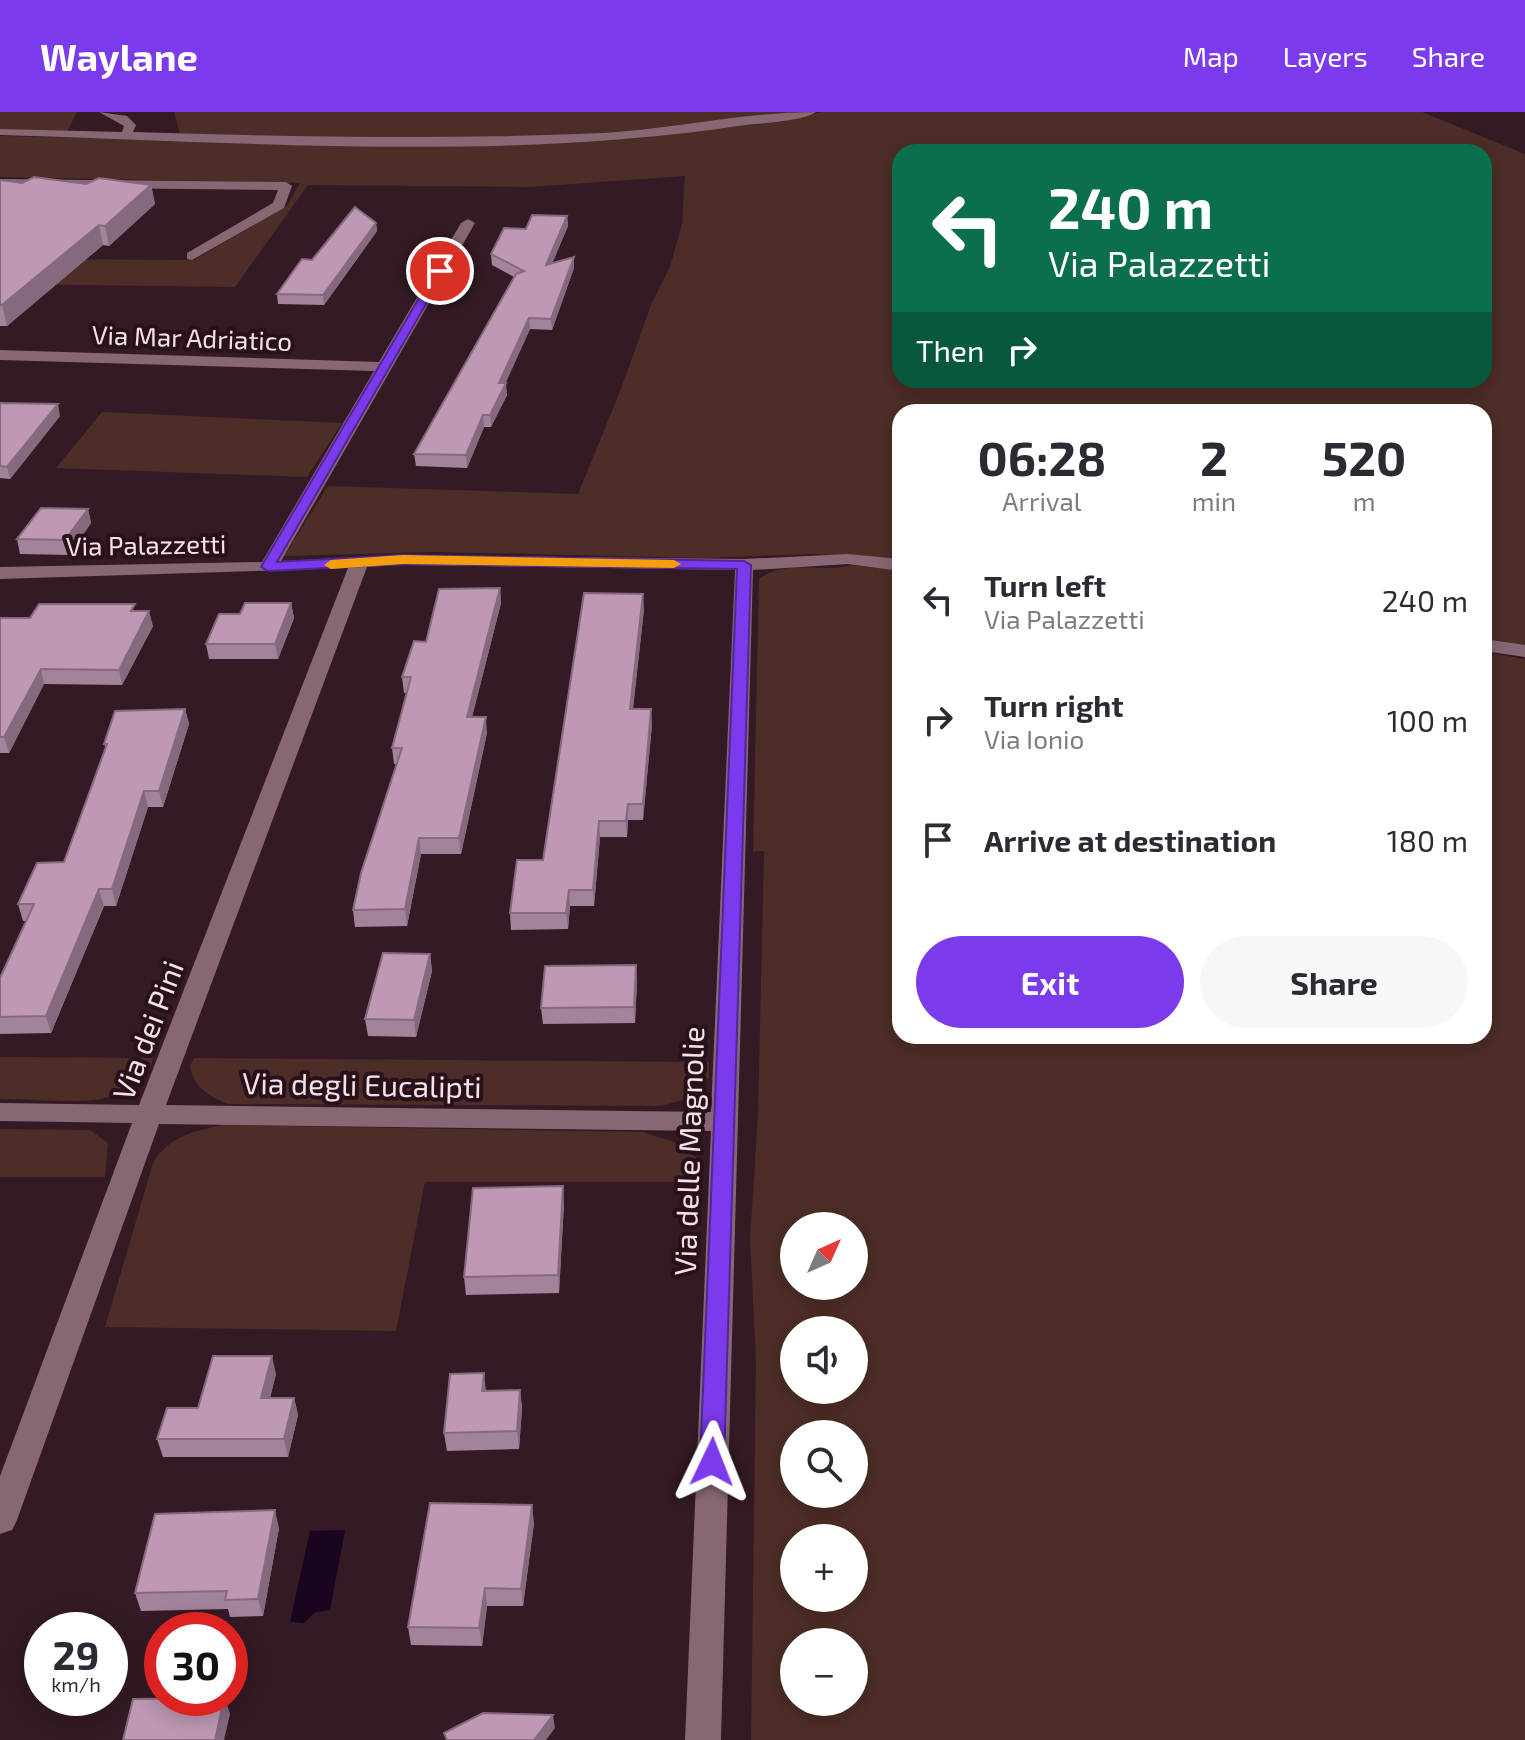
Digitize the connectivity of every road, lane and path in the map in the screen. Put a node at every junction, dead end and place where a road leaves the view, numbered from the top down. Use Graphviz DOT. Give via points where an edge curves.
graph roads {
  1 [pos="105,112"];
  2 [pos="810,112"];
  3 [pos="0,132"];
  4 [pos="127,134"];
  5 [pos="0,183"];
  6 [pos="468,223"];
  7 [pos="192,256"];
  8 [pos="0,355"];
  9 [pos="383,367"];
  10 [pos="359,563"];
  11 [pos="892,564"];
  12 [pos="744,565"];
  13 [pos="268,567"];
  14 [pos="0,573"];
  15 [pos="1492,646"];
  16 [pos="1525,651"];
  17 [pos="0,1112"];
  18 [pos="150,1112"];
  19 [pos="723,1122"];
  20 [pos="0,1520"];
  21 [pos="703,1740"];
  1 -- 4 [label="street" via="123,118 130,125"];
  2 -- 4 [label="street" via="725,127 557,141"];
  3 -- 4 [label="street"];
  5 -- 7 [label="street" via="286,186 279,205"];
  6 -- 9 [label="street"];
  8 -- 9 [label="street, Via Mar Adriatico"];
  9 -- 13 [label="street"];
  10 -- 12 [label="street, Via Palazzetti"];
  10 -- 13 [label="street, Via Palazzetti"];
  10 -- 18 [label="street, Via dei Pini"];
  11 -- 12 [label="street, Via Palazzetti" via="848,559"];
  12 -- 19 [label="street, Via delle Magnolie"];
  13 -- 14 [label="street, Via Palazzetti"];
  15 -- 16 [label="street"];
  17 -- 18 [label="street, Via degli Eucalipti"];
  18 -- 19 [label="street, Via degli Eucalipti"];
  18 -- 20 [label="street, Via dei Pini"];
  19 -- 21 [label="street, Via delle Magnolie"];
}
